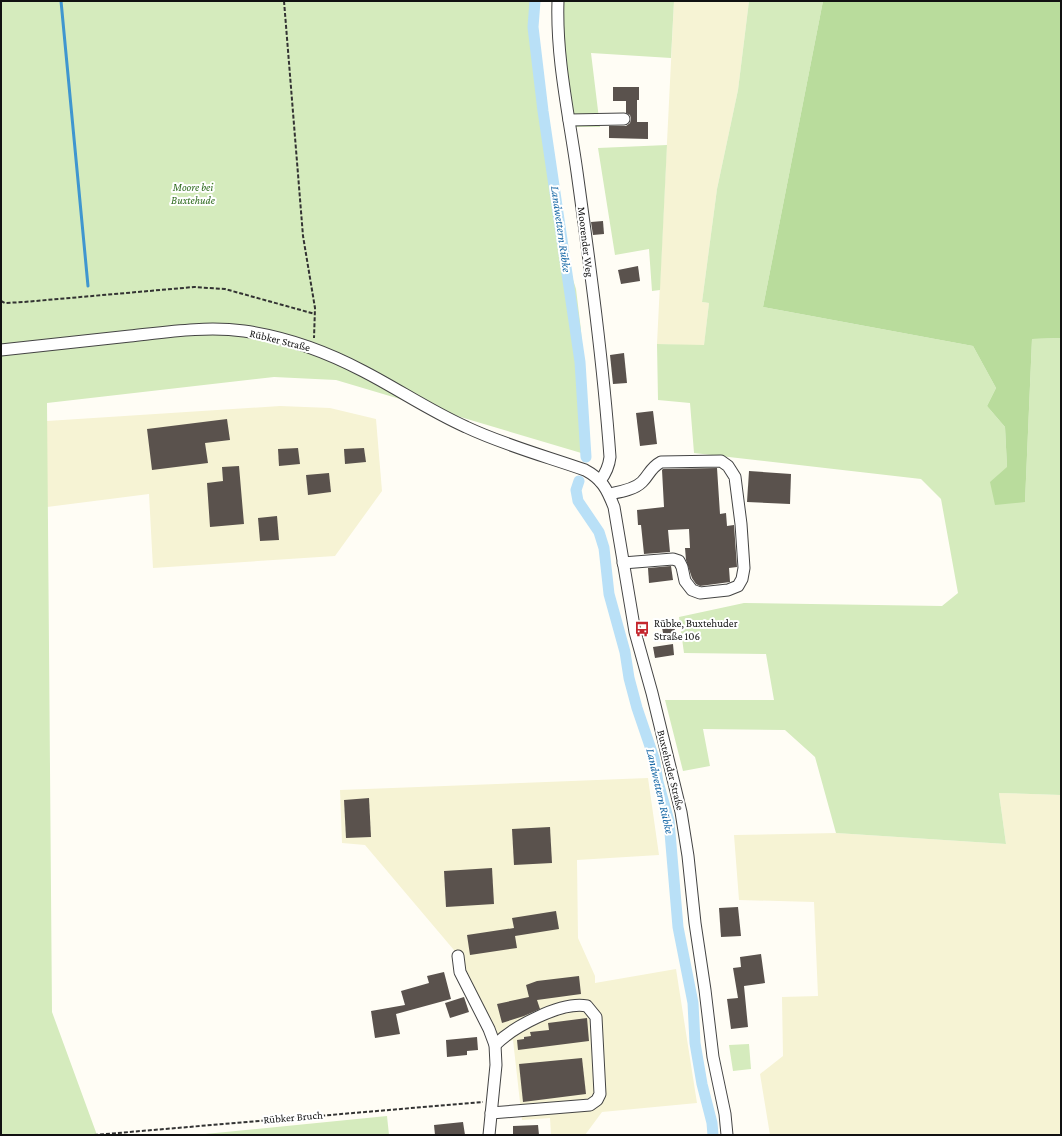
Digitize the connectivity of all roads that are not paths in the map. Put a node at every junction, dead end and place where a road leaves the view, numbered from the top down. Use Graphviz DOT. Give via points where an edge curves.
graph roads {
  1 [pos="558,1"];
  2 [pos="624,119"];
  3 [pos="569,120"];
  4 [pos="1,350"];
  5 [pos="536,454"];
  6 [pos="600,481"];
  7 [pos="609,494"];
  8 [pos="623,563"];
  9 [pos="458,956"];
  10 [pos="495,1045"];
  11 [pos="491,1113"];
  12 [pos="489,1135"];
  13 [pos="728,1135"];
  1 -- 3 [label="street, Moorender Weg" via="560,54"];
  2 -- 3 [label="street"];
  3 -- 6 [label="street, Moorender Weg" via="606,409 609,464"];
  4 -- 5 [label="street, Rübker Straße" via="178,331 219,329 263,334 312,347 363,371 466,427"];
  5 -- 6 [label="street, Buxtehuder Straße" via="585,470"];
  6 -- 7 [label="street, Buxtehuder Straße"];
  7 -- 8 [label="street, Buxtehuder Straße" via="614,507"];
  7 -- 8 [label="street" via="641,483 653,466 661,462 721,461 735,477 744,568 738,586 728,590 700,593 692,590 685,581 679,561 673,558"];
  8 -- 13 [label="street, Buxtehuder Straße" via="635,632 681,812 713,1057"];
  9 -- 10 [label="street" via="460,972"];
  10 -- 11 [label="street" via="496,1065"];
  10 -- 11 [label="street" via="504,1036 529,1021 552,1011 579,1004 586,1006 596,1017 600,1094 590,1105"];
  11 -- 12 [label="street"];
}
